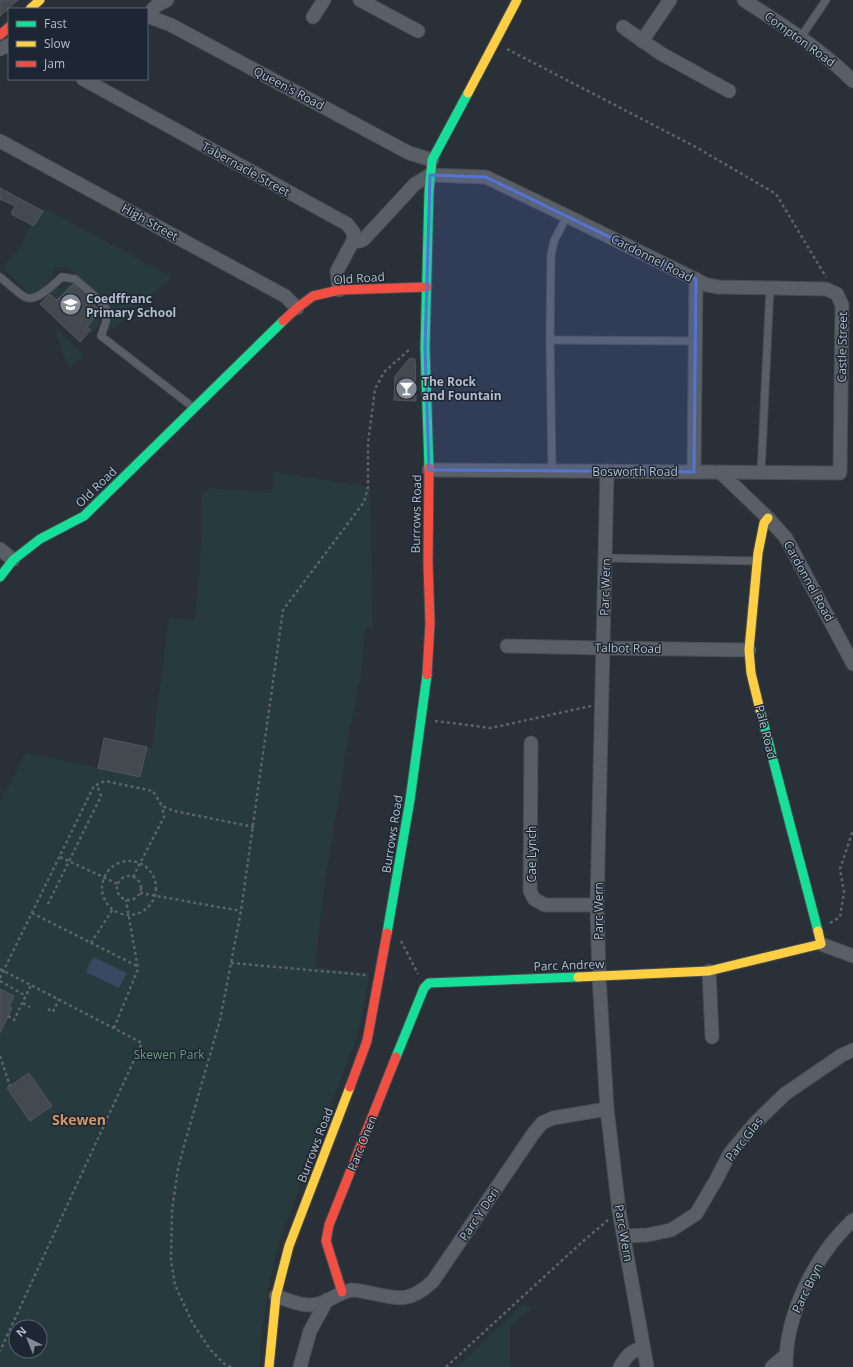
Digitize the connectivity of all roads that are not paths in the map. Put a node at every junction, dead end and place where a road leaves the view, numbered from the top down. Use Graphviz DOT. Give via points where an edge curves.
graph roads {
  1 [pos="40,0"];
  2 [pos="167,0"];
  3 [pos="324,0"];
  4 [pos="360,0"];
  5 [pos="517,0"];
  6 [pos="670,0"];
  7 [pos="744,0"];
  8 [pos="826,0"];
  9 [pos="31,8"];
  10 [pos="148,15"];
  11 [pos="148,16"];
  12 [pos="313,17"];
  13 [pos="623,27"];
  14 [pos="8,28"];
  15 [pos="418,31"];
  16 [pos="0,35"];
  17 [pos="801,37"];
  18 [pos="642,41"];
  19 [pos="85,80"];
  20 [pos="853,81"];
  21 [pos="729,91"];
  22 [pos="0,141"];
  23 [pos="432,160"];
  24 [pos="430,175"];
  25 [pos="567,216"];
  26 [pos="353,241"];
  27 [pos="0,277"];
  28 [pos="696,279"];
  29 [pos="427,287"];
  30 [pos="770,288"];
  31 [pos="339,290"];
  32 [pos="297,308"];
  33 [pos="550,340"];
  34 [pos="696,341"];
  35 [pos="195,408"];
  36 [pos="429,470"];
  37 [pos="552,471"];
  38 [pos="607,471"];
  39 [pos="694,472"];
  40 [pos="720,472"];
  41 [pos="761,472"];
  42 [pos="840,473"];
  43 [pos="768,518"];
  44 [pos="0,549"];
  45 [pos="606,558"];
  46 [pos="13,560"];
  47 [pos="757,561"];
  48 [pos="0,577"];
  49 [pos="507,646"];
  50 [pos="602,648"];
  51 [pos="749,650"];
  52 [pos="853,664"];
  53 [pos="531,743"];
  54 [pos="597,905"];
  55 [pos="821,944"];
  56 [pos="853,956"];
  57 [pos="709,971"];
  58 [pos="599,976"];
  59 [pos="429,983"];
  60 [pos="712,1037"];
  61 [pos="853,1050"];
  62 [pos="607,1109"];
  63 [pos="853,1220"];
  64 [pos="624,1236"];
  65 [pos="342,1292"];
  66 [pos="276,1296"];
  67 [pos="327,1300"];
  68 [pos="643,1348"];
  69 [pos="786,1361"];
  70 [pos="269,1367"];
  71 [pos="300,1367"];
  72 [pos="620,1367"];
  73 [pos="647,1367"];
  74 [pos="772,1367"];
  1 -- 9 [label="street"];
  2 -- 10 [label="street" via="156,6"];
  3 -- 12 [label="street"];
  4 -- 15 [label="street"];
  5 -- 23 [label="street"];
  6 -- 18 [label="street"];
  7 -- 17 [label="street, Compton Road"];
  8 -- 17 [label="lane"];
  11 -- 23 [label="street, Queen's Road" via="171,25 409,153"];
  13 -- 18 [label="street"];
  14 -- 16 [label="street"];
  17 -- 20 [label="street, Compton Road"];
  18 -- 21 [label="street"];
  19 -- 26 [label="street, Tabernacle Street" via="347,224 354,233"];
  22 -- 32 [label="street, High Street" via="285,296"];
  23 -- 24 [label="street"];
  24 -- 25 [label="street, Cardonnel Road" via="486,177"];
  24 -- 26 [label="street" via="415,184 364,239"];
  24 -- 29 [label="street"];
  25 -- 28 [label="street, Cardonnel Road"];
  25 -- 33 [label="lane" via="554,241 551,255"];
  26 -- 31 [label="street" via="337,271"];
  27 -- 35 [label="lane" via="30,299 36,298 62,277 75,279 106,309 106,322 101,336"];
  28 -- 30 [label="street, Castle Street" via="707,285 719,287"];
  28 -- 34 [label="street, Cardonnel Road"];
  29 -- 31 [label="street, Old Road"];
  29 -- 36 [label="street, Burrows Road" via="425,348"];
  30 -- 41 [label="lane"];
  30 -- 42 [label="street, Castle Street" via="826,289 836,294 842,305"];
  31 -- 32 [label="street, Old Road" via="313,296"];
  32 -- 35 [label="street, Old Road"];
  33 -- 34 [label="lane"];
  33 -- 37 [label="lane"];
  34 -- 39 [label="street, Cardonnel Road"];
  35 -- 46 [label="street, Old Road" via="84,516 40,539"];
  36 -- 37 [label="street, Bosworth Road"];
  36 -- 66 [label="street, Burrows Road" via="430,623 426,684 410,800 380,976 367,1041 289,1246"];
  37 -- 38 [label="street, Bosworth Road"];
  38 -- 39 [label="street, Bosworth Road"];
  38 -- 45 [label="street, Parc Wern"];
  39 -- 40 [label="street, Bosworth Road"];
  40 -- 41 [label="street, Bosworth Road"];
  40 -- 43 [label="street, Cardonnel Road"];
  41 -- 42 [label="street, Bosworth Road"];
  43 -- 47 [label="street, Pale Road" via="764,523"];
  43 -- 52 [label="street, Cardonnel Road" via="786,538"];
  44 -- 46 [label="street"];
  45 -- 47 [label="lane"];
  45 -- 50 [label="street, Parc Wern"];
  46 -- 48 [label="street, Old Road"];
  47 -- 51 [label="street, Pale Road"];
  49 -- 50 [label="street, Talbot Road"];
  50 -- 51 [label="street, Talbot Road"];
  50 -- 54 [label="street, Parc Wern"];
  51 -- 55 [label="street, Pale Road" via="751,673"];
  53 -- 54 [label="street, Cae Lynch" via="530,891 534,899 546,905"];
  54 -- 58 [label="street, Parc Wern"];
  55 -- 56 [label="street"];
  55 -- 57 [label="street"];
  57 -- 58 [label="street, Parc Andrew"];
  57 -- 60 [label="street"];
  58 -- 59 [label="street, Parc Andrew"];
  58 -- 62 [label="street, Parc Wern"];
  59 -- 65 [label="street, Parc Onen" via="424,988 329,1225 326,1241"];
  61 -- 64 [label="street, Parc Glas" via="785,1094 756,1122 730,1153 696,1214 671,1230"];
  62 -- 64 [label="street, Parc Wern"];
  62 -- 65 [label="street, Parc Y Deri" via="553,1118 542,1124 433,1281 423,1291 410,1297 398,1298 354,1290"];
  63 -- 69 [label="street, Parc Bryn" via="832,1243 808,1280 794,1313"];
  64 -- 68 [label="street, Parc Wern"];
  65 -- 67 [label="street"];
  66 -- 67 [label="street" via="300,1305 318,1304"];
  66 -- 70 [label="street, Burrows Road"];
  67 -- 71 [label="street" via="310,1331"];
  68 -- 72 [label="street" via="631,1352"];
  68 -- 73 [label="street, Parc Wern"];
  69 -- 74 [label="street"];
}
